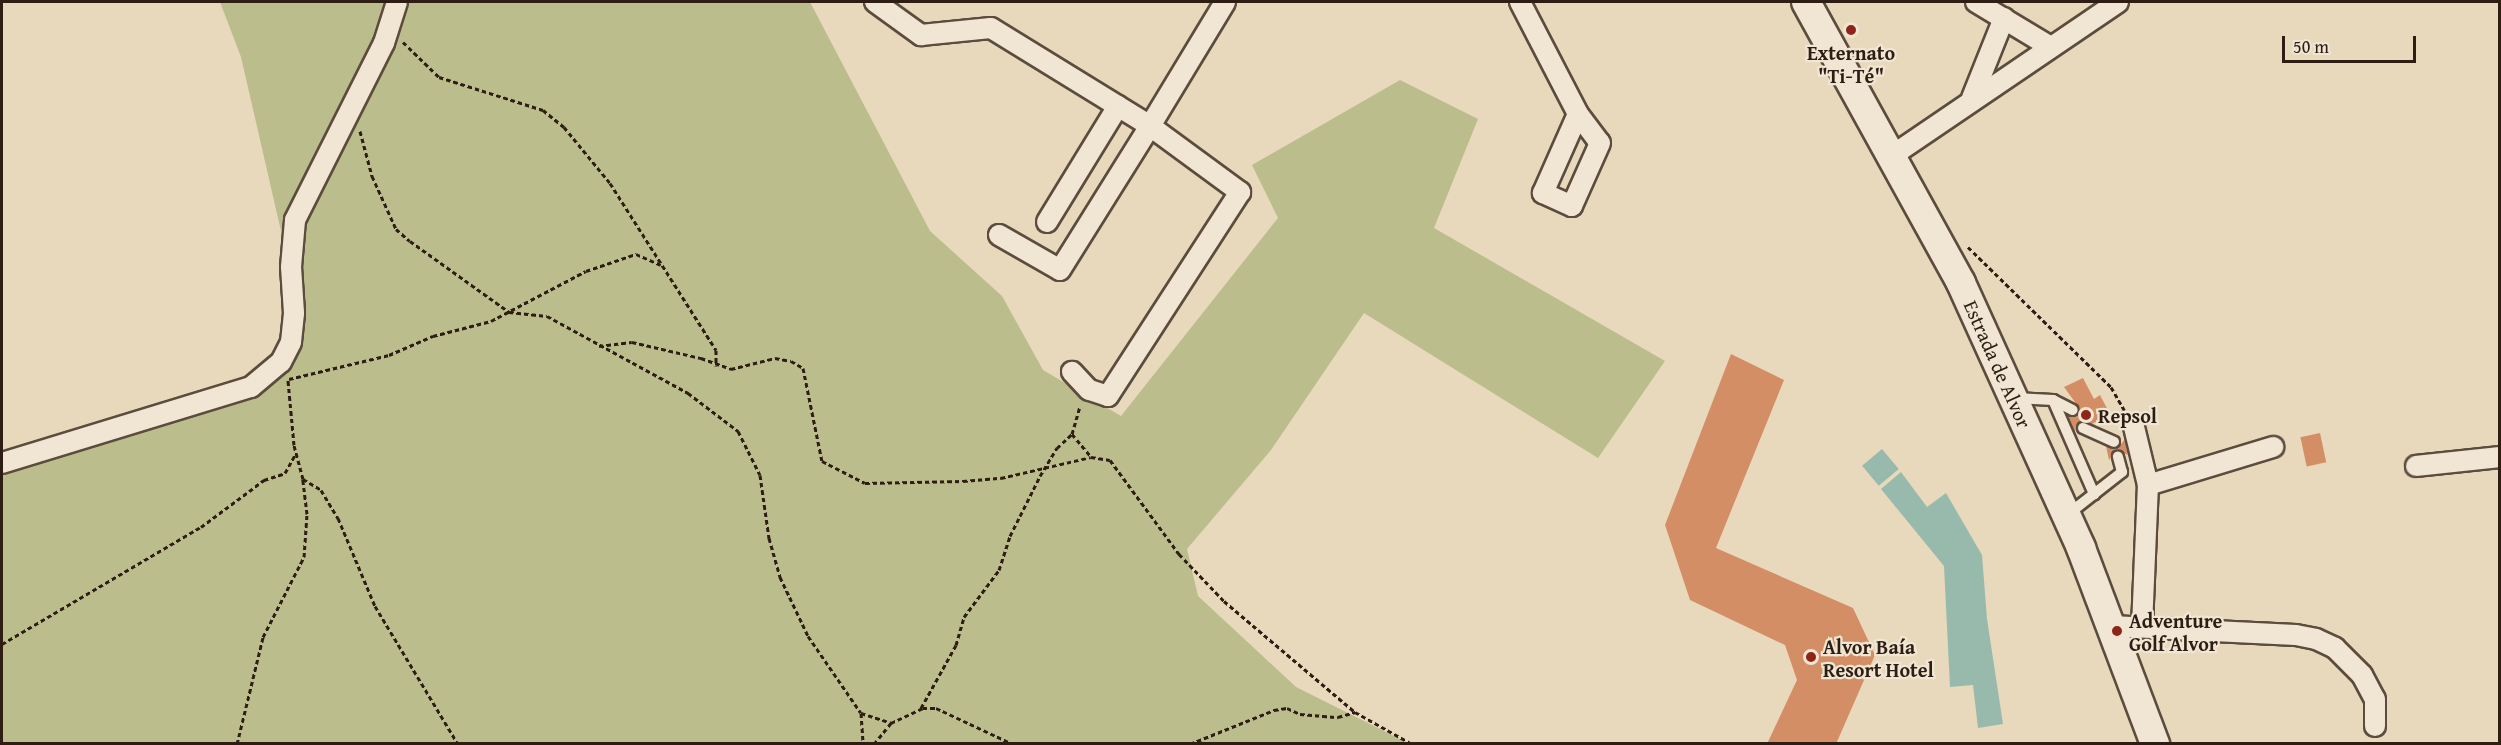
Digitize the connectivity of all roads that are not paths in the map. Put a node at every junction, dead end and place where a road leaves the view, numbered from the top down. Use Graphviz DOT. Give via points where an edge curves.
graph roads {
  1 [pos="397,2"];
  2 [pos="875,2"];
  3 [pos="1225,2"];
  4 [pos="1520,2"];
  5 [pos="1806,2"];
  6 [pos="1976,2"];
  7 [pos="2118,2"];
  8 [pos="2004,18"];
  9 [pos="2049,46"];
  10 [pos="1972,98"];
  11 [pos="1118,106"];
  12 [pos="1578,114"];
  13 [pos="1150,126"];
  14 [pos="1893,155"];
  15 [pos="1047,222"];
  16 [pos="999,235"];
  17 [pos="1072,372"];
  18 [pos="2013,398"];
  19 [pos="2053,400"];
  20 [pos="2073,410"];
  21 [pos="2083,428"];
  22 [pos="2134,428"];
  23 [pos="2114,442"];
  24 [pos="2273,447"];
  25 [pos="2118,457"];
  26 [pos="2499,458"];
  27 [pos="2,463"];
  28 [pos="2416,465"];
  29 [pos="2148,485"];
  30 [pos="2094,494"];
  31 [pos="2066,516"];
  32 [pos="2111,626"];
  33 [pos="2142,627"];
  34 [pos="2375,726"];
  35 [pos="2155,744"];
  1 -- 27 [label="street" via="354,105 295,220 291,342 266,378 250,387"];
  2 -- 11 [label="street" via="921,35 991,28"];
  3 -- 13 [label="street"];
  4 -- 12 [label="street"];
  5 -- 14 [label="street, Estrada de Alvor"];
  6 -- 8 [label="street"];
  7 -- 9 [label="street"];
  8 -- 9 [label="street"];
  8 -- 10 [label="street"];
  9 -- 10 [label="street"];
  10 -- 14 [label="street"];
  11 -- 13 [label="street"];
  11 -- 15 [label="street"];
  13 -- 16 [label="street" via="1060,270"];
  13 -- 17 [label="street" via="1240,192 1108,396 1089,390"];
  14 -- 18 [label="street, Estrada de Alvor" via="1946,254"];
  18 -- 19 [label="lane"];
  18 -- 31 [label="street, Estrada de Alvor"];
  19 -- 20 [label="lane"];
  19 -- 30 [label="lane"];
  21 -- 23 [label="lane"];
  22 -- 29 [label="street"];
  24 -- 29 [label="street"];
  25 -- 30 [label="lane" via="2122,472"];
  26 -- 28 [label="street"];
  29 -- 33 [label="street"];
  30 -- 31 [label="lane"];
  31 -- 32 [label="street, Estrada de Alvor"];
  32 -- 33 [label="street"];
  32 -- 35 [label="street, Estrada de Alvor"];
  33 -- 34 [label="street" via="2316,639 2335,648 2362,675 2375,699"];
}
